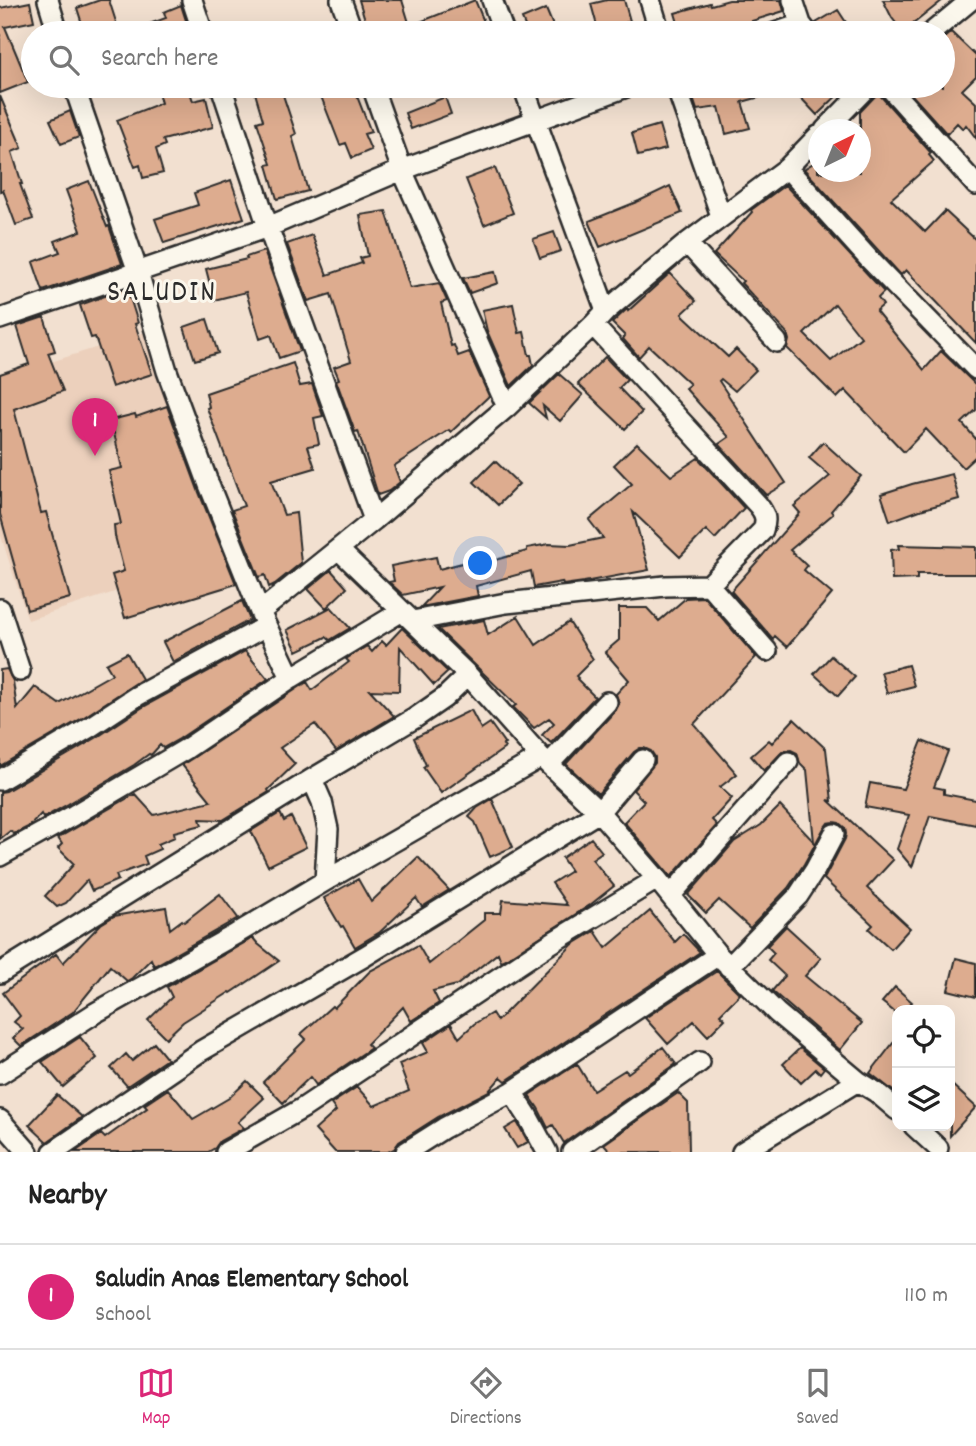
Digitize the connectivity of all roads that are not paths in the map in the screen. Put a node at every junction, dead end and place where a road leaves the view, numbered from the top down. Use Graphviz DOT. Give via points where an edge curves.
graph roads {
  1 [pos="48,0"];
  2 [pos="192,0"];
  3 [pos="341,0"];
  4 [pos="492,0"];
  5 [pos="650,0"];
  6 [pos="793,0"];
  7 [pos="969,5"];
  8 [pos="54,21"];
  9 [pos="199,21"];
  10 [pos="349,21"];
  11 [pos="500,21"];
  12 [pos="656,21"];
  13 [pos="801,21"];
  14 [pos="947,21"];
  15 [pos="78,98"];
  16 [pos="225,98"];
  17 [pos="376,98"];
  18 [pos="528,98"];
  19 [pos="596,98"];
  20 [pos="680,98"];
  21 [pos="852,98"];
  22 [pos="899,98"];
  23 [pos="834,119"];
  24 [pos="536,120"];
  25 [pos="808,146"];
  26 [pos="787,168"];
  27 [pos="401,170"];
  28 [pos="976,185"];
  29 [pos="721,216"];
  30 [pos="268,227"];
  31 [pos="687,243"];
  32 [pos="138,272"];
  33 [pos="1,317"];
  34 [pos="600,318"];
  35 [pos="777,342"];
  36 [pos="976,369"];
  37 [pos="507,407"];
  38 [pos="374,520"];
  39 [pos="338,549"];
  40 [pos="709,585"];
  41 [pos="1,615"];
  42 [pos="407,616"];
  43 [pos="263,619"];
  44 [pos="767,651"];
  45 [pos="20,671"];
  46 [pos="468,675"];
  47 [pos="291,678"];
  48 [pos="607,702"];
  49 [pos="643,760"];
  50 [pos="545,761"];
  51 [pos="788,762"];
  52 [pos="312,779"];
  53 [pos="0,780"];
  54 [pos="599,812"];
  55 [pos="834,834"];
  56 [pos="0,856"];
  57 [pos="657,879"];
  58 [pos="324,881"];
  59 [pos="671,895"];
  60 [pos="724,961"];
  61 [pos="0,973"];
  62 [pos="700,1062"];
  63 [pos="0,1074"];
  64 [pos="858,1081"];
  65 [pos="512,1092"];
  66 [pos="892,1106"];
  67 [pos="0,1120"];
  68 [pos="919,1131"];
  69 [pos="938,1148"];
  70 [pos="28,1152"];
  71 [pos="54,1152"];
  72 [pos="226,1152"];
  73 [pos="406,1152"];
  74 [pos="547,1152"];
  75 [pos="572,1152"];
  76 [pos="743,1152"];
  1 -- 8 [label="street"];
  2 -- 9 [label="street"];
  3 -- 10 [label="street"];
  4 -- 11 [label="street"];
  5 -- 12 [label="street"];
  6 -- 13 [label="street"];
  7 -- 14 [label="street"];
  15 -- 32 [label="street"];
  16 -- 30 [label="street"];
  17 -- 27 [label="street"];
  18 -- 24 [label="street"];
  19 -- 24 [label="street"];
  20 -- 29 [label="street"];
  21 -- 23 [label="street"];
  22 -- 28 [label="street"];
  24 -- 27 [label="street"];
  24 -- 34 [label="street"];
  25 -- 26 [label="street"];
  26 -- 29 [label="street"];
  26 -- 36 [label="street"];
  27 -- 30 [label="street"];
  27 -- 37 [label="street"];
  29 -- 31 [label="street"];
  30 -- 32 [label="street"];
  30 -- 38 [label="street"];
  31 -- 34 [label="street"];
  31 -- 35 [label="street"];
  32 -- 33 [label="street"];
  32 -- 43 [label="street" via="167,371"];
  34 -- 37 [label="street"];
  34 -- 40 [label="street" via="766,518 763,530"];
  37 -- 38 [label="street"];
  38 -- 39 [label="street"];
  39 -- 42 [label="street"];
  39 -- 43 [label="street"];
  40 -- 42 [label="street"];
  40 -- 44 [label="street"];
  41 -- 45 [label="street"];
  42 -- 46 [label="street"];
  42 -- 47 [label="street"];
  43 -- 47 [label="street"];
  43 -- 53 [label="street"];
  46 -- 50 [label="street"];
  46 -- 52 [label="street" via="430,709"];
  47 -- 56 [label="street" via="186,749"];
  48 -- 50 [label="street"];
  49 -- 54 [label="street"];
  50 -- 54 [label="street"];
  50 -- 58 [label="street"];
  51 -- 59 [label="street"];
  52 -- 58 [label="street" via="328,829"];
  52 -- 61 [label="street"];
  54 -- 57 [label="street"];
  54 -- 71 [label="street" via="201,1051"];
  55 -- 60 [label="street" via="797,896"];
  57 -- 59 [label="street"];
  57 -- 72 [label="street" via="548,945 303,1108"];
  58 -- 63 [label="street" via="95,1013"];
  59 -- 60 [label="street"];
  60 -- 64 [label="street"];
  60 -- 65 [label="street"];
  62 -- 75 [label="street"];
  64 -- 66 [label="street"];
  64 -- 76 [label="street"];
  65 -- 73 [label="street"];
  65 -- 74 [label="street"];
  67 -- 70 [label="street"];
  68 -- 69 [label="street"];
}
